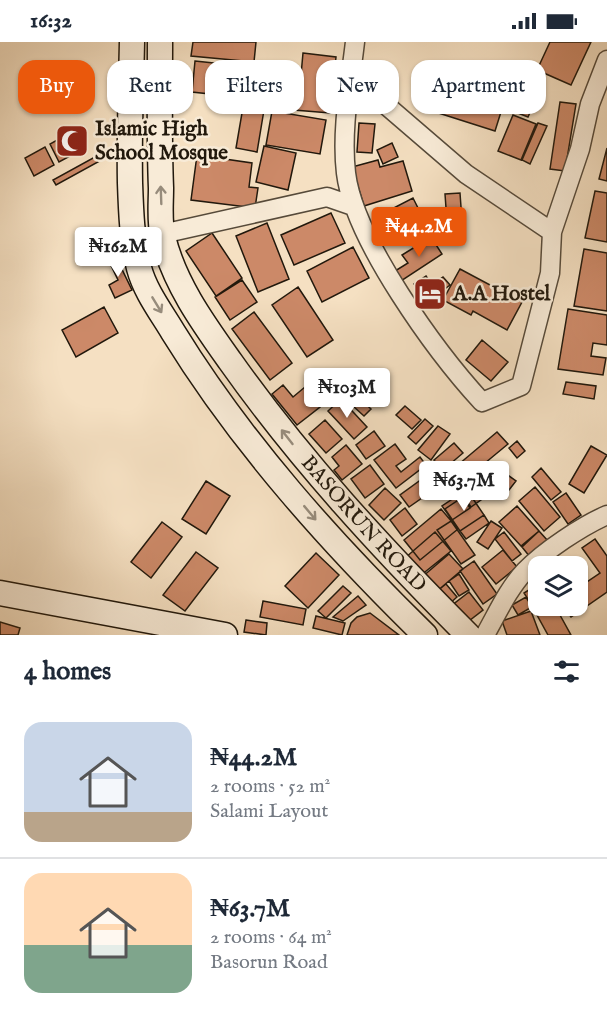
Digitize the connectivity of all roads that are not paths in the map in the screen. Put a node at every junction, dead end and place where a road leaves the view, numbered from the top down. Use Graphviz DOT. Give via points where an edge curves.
graph roads {
  1 [pos="132,42"];
  2 [pos="160,42"];
  3 [pos="355,42"];
  4 [pos="353,60"];
  5 [pos="607,60"];
  6 [pos="346,114"];
  7 [pos="396,114"];
  8 [pos="159,151"];
  9 [pos="130,153"];
  10 [pos="353,206"];
  11 [pos="552,232"];
  12 [pos="162,234"];
  13 [pos="607,515"];
  14 [pos="0,593"];
  15 [pos="225,635"];
  16 [pos="425,635"];
  17 [pos="468,635"];
  18 [pos="485,635"];
  1 -- 9 [label="main road, BASORUN ROAD"];
  2 -- 8 [label="main road, BASORUN ROAD"];
  3 -- 4 [label="street"];
  5 -- 11 [label="street"];
  6 -- 10 [label="street" via="343,139"];
  7 -- 11 [label="street" via="466,174"];
  8 -- 9 [label="main road"];
  12 -- 8 [label="main road, BASORUN ROAD, one-way"];
  9 -- 16 [label="main road, BASORUN ROAD, one-way" via="132,233 140,271 151,295 186,352 261,455 338,546"];
  10 -- 11 [label="street" via="379,258 418,320 460,379 482,402 521,386 550,273"];
  10 -- 12 [label="street" via="327,197"];
  17 -- 12 [label="main road, BASORUN ROAD, one-way" via="363,528 288,438 213,337 169,261"];
  13 -- 18 [label="street" via="525,571"];
  14 -- 15 [label="main road"];
}
